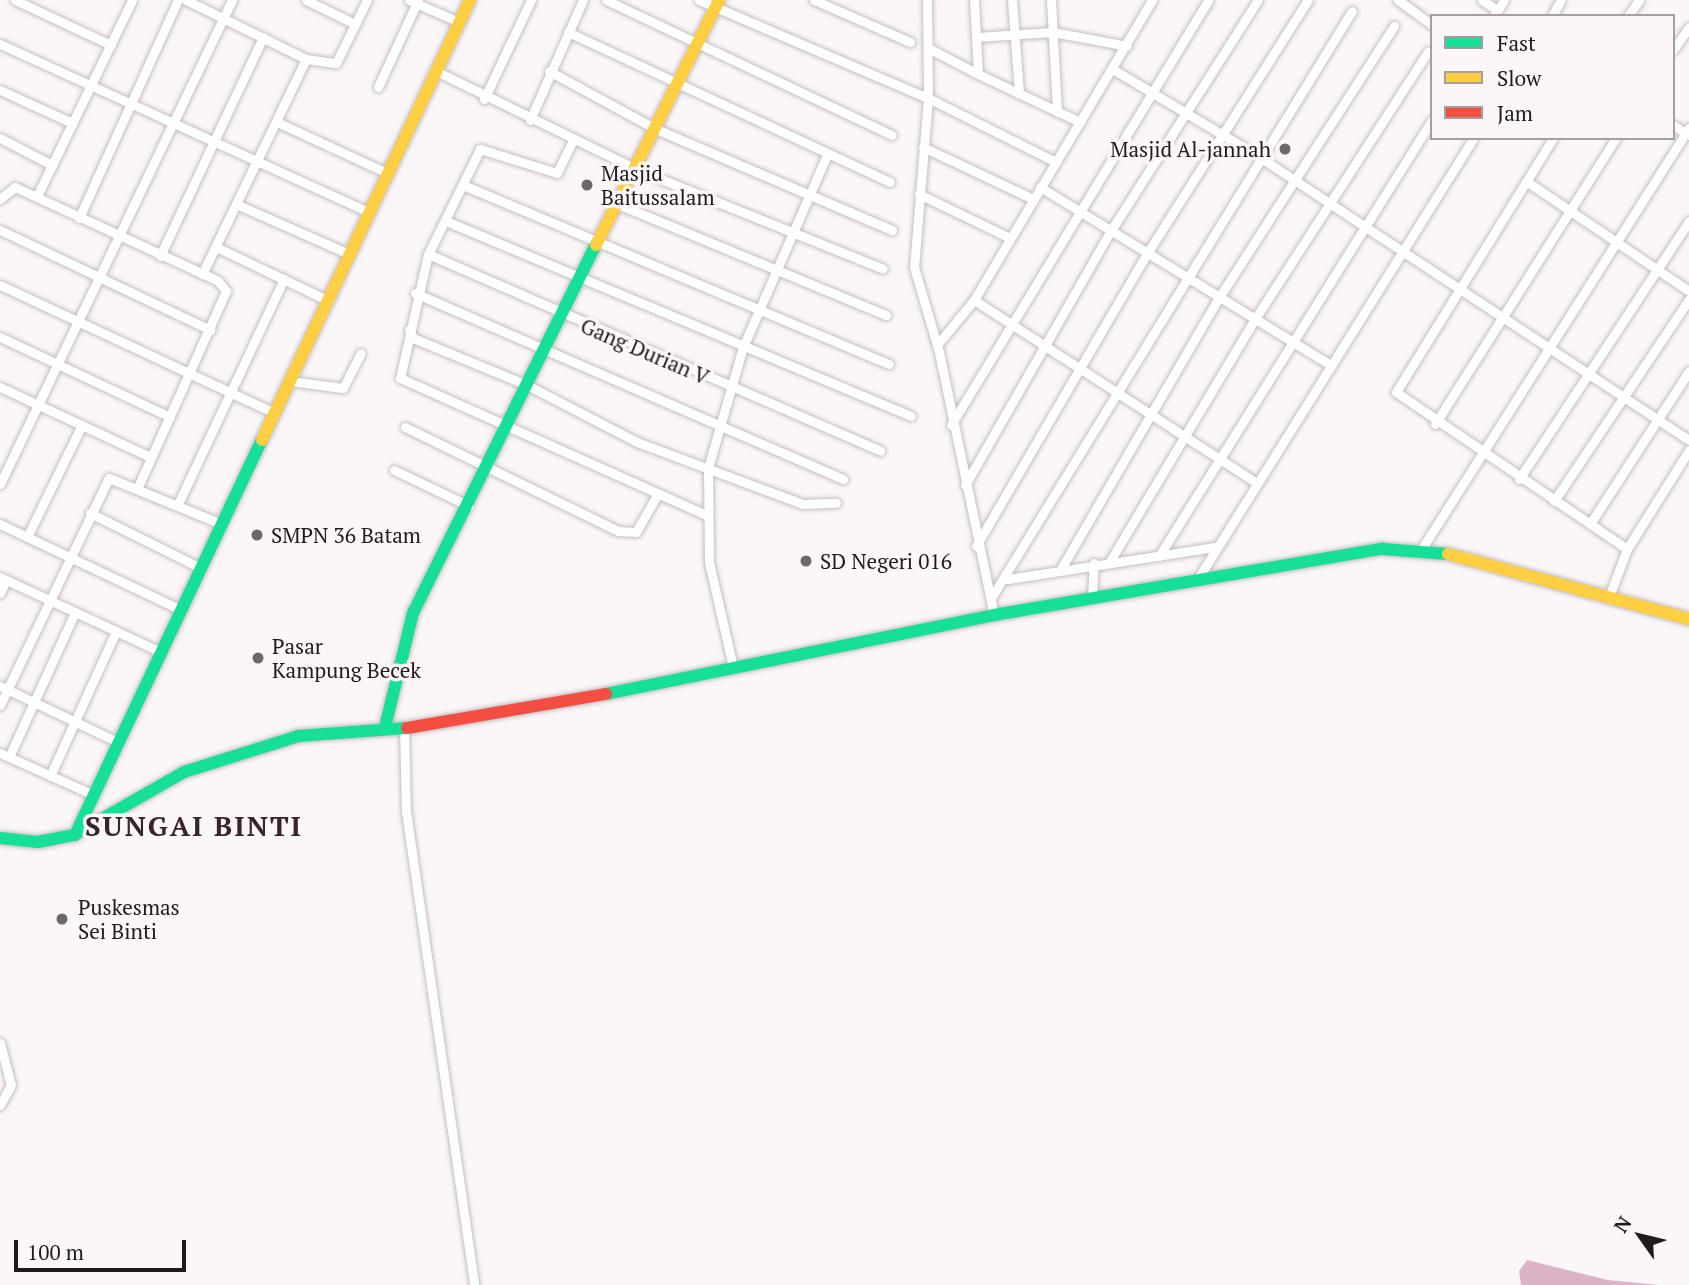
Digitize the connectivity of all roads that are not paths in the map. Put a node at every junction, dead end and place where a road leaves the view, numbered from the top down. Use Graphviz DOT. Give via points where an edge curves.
graph roads {
  1 [pos="15,0"];
  2 [pos="178,0"];
  3 [pos="186,0"];
  4 [pos="232,0"];
  5 [pos="306,0"];
  6 [pos="367,0"];
  7 [pos="470,0"];
  8 [pos="531,0"];
  9 [pos="583,0"];
  10 [pos="606,0"];
  11 [pos="699,0"];
  12 [pos="814,0"];
  13 [pos="927,0"];
  14 [pos="974,0"];
  15 [pos="1012,0"];
  16 [pos="1051,0"];
  17 [pos="1152,0"];
  18 [pos="1208,0"];
  19 [pos="1258,0"];
  20 [pos="1308,0"];
  21 [pos="1398,0"];
  22 [pos="1482,0"];
  23 [pos="1504,0"];
  24 [pos="415,1"];
  25 [pos="128,2"];
  26 [pos="717,4"];
  27 [pos="1352,11"];
  28 [pos="1496,13"];
  29 [pos="223,17"];
  30 [pos="459,22"];
  31 [pos="355,24"];
  32 [pos="1430,24"];
  33 [pos="1394,26"];
  34 [pos="1689,27"];
  35 [pos="568,32"];
  36 [pos="1054,32"];
  37 [pos="1014,35"];
  38 [pos="263,37"];
  39 [pos="977,37"];
  40 [pos="910,42"];
  41 [pos="0,44"];
  42 [pos="111,45"];
  43 [pos="696,47"];
  44 [pos="1127,47"];
  45 [pos="1675,47"];
  46 [pos="930,49"];
  47 [pos="1428,52"];
  48 [pos="306,59"];
  49 [pos="434,70"];
  50 [pos="1114,70"];
  51 [pos="550,71"];
  52 [pos="978,74"];
  53 [pos="90,86"];
  54 [pos="378,87"];
  55 [pos="676,87"];
  56 [pos="0,90"];
  57 [pos="1151,92"];
  58 [pos="1018,94"];
  59 [pos="928,98"];
  60 [pos="484,99"];
  61 [pos="129,105"];
  62 [pos="1186,111"];
  63 [pos="1057,112"];
  64 [pos="530,120"];
  65 [pos="276,122"];
  66 [pos="1080,122"];
  67 [pos="72,123"];
  68 [pos="1430,123"];
  69 [pos="172,124"];
  70 [pos="656,129"];
  71 [pos="1688,132"];
  72 [pos="1222,134"];
  73 [pos="892,135"];
  74 [pos="0,138"];
  75 [pos="573,140"];
  76 [pos="1472,140"];
  77 [pos="1552,140"];
  78 [pos="1615,140"];
  79 [pos="213,143"];
  80 [pos="923,147"];
  81 [pos="827,155"];
  82 [pos="1258,156"];
  83 [pos="256,162"];
  84 [pos="1056,162"];
  85 [pos="52,165"];
  86 [pos="636,169"];
  87 [pos="389,173"];
  88 [pos="1294,180"];
  89 [pos="890,182"];
  90 [pos="1529,183"];
  91 [pos="463,185"];
  92 [pos="1040,187"];
  93 [pos="812,194"];
  94 [pos="919,194"];
  95 [pos="37,196"];
  96 [pos="0,199"];
  97 [pos="1033,199"];
  98 [pos="236,204"];
  99 [pos="1331,204"];
  100 [pos="620,205"];
  101 [pos="1076,210"];
  102 [pos="1570,211"];
  103 [pos="370,213"];
  104 [pos="79,218"];
  105 [pos="446,221"];
  106 [pos="1689,221"];
  107 [pos="1364,226"];
  108 [pos="0,230"];
  109 [pos="892,230"];
  110 [pos="794,231"];
  111 [pos="1110,232"];
  112 [pos="120,236"];
  113 [pos="1010,238"];
  114 [pos="604,240"];
  115 [pos="1615,241"];
  116 [pos="216,247"];
  117 [pos="1405,252"];
  118 [pos="349,254"];
  119 [pos="428,254"];
  120 [pos="1146,255"];
  121 [pos="160,256"];
  122 [pos="775,268"];
  123 [pos="883,269"];
  124 [pos="1657,270"];
  125 [pos="202,274"];
  126 [pos="100,277"];
  127 [pos="1184,277"];
  128 [pos="284,279"];
  129 [pos="582,280"];
  130 [pos="0,285"];
  131 [pos="1461,289"];
  132 [pos="1689,291"];
  133 [pos="415,293"];
  134 [pos="1218,299"];
  135 [pos="1689,299"];
  136 [pos="974,300"];
  137 [pos="328,301"];
  138 [pos="762,308"];
  139 [pos="562,315"];
  140 [pos="886,315"];
  141 [pos="1504,317"];
  142 [pos="1253,322"];
  143 [pos="80,323"];
  144 [pos="1012,326"];
  145 [pos="211,330"];
  146 [pos="409,330"];
  147 [pos="0,337"];
  148 [pos="1289,342"];
  149 [pos="937,345"];
  150 [pos="1552,346"];
  151 [pos="743,347"];
  152 [pos="1047,348"];
  153 [pos="546,350"];
  154 [pos="360,353"];
  155 [pos="889,364"];
  156 [pos="1331,365"];
  157 [pos="59,366"];
  158 [pos="1079,370"];
  159 [pos="1590,371"];
  160 [pos="1689,372"];
  161 [pos="190,373"];
  162 [pos="290,381"];
  163 [pos="527,385"];
  164 [pos="729,386"];
  165 [pos="0,387"];
  166 [pos="229,392"];
  167 [pos="1115,394"];
  168 [pos="1624,395"];
  169 [pos="38,405"];
  170 [pos="274,413"];
  171 [pos="911,416"];
  172 [pos="1149,416"];
  173 [pos="170,417"];
  174 [pos="1659,419"];
  175 [pos="506,424"];
  176 [pos="1435,424"];
  177 [pos="951,425"];
  178 [pos="716,426"];
  179 [pos="81,427"];
  180 [pos="405,427"];
  181 [pos="1181,438"];
  182 [pos="1689,440"];
  183 [pos="1689,450"];
  184 [pos="880,451"];
  185 [pos="1480,452"];
  186 [pos="150,457"];
  187 [pos="1216,458"];
  188 [pos="489,466"];
  189 [pos="708,468"];
  190 [pos="394,470"];
  191 [pos="843,479"];
  192 [pos="1519,479"];
  193 [pos="1255,482"];
  194 [pos="0,484"];
  195 [pos="139,485"];
  196 [pos="965,485"];
  197 [pos="657,495"];
  198 [pos="1554,501"];
  199 [pos="836,503"];
  200 [pos="178,504"];
  201 [pos="469,506"];
  202 [pos="90,513"];
  203 [pos="706,515"];
  204 [pos="219,523"];
  205 [pos="0,524"];
  206 [pos="1590,524"];
  207 [pos="27,537"];
  208 [pos="976,546"];
  209 [pos="1215,547"];
  210 [pos="1627,549"];
  211 [pos="1421,550"];
  212 [pos="1158,556"];
  213 [pos="70,557"];
  214 [pos="1110,561"];
  215 [pos="1094,563"];
  216 [pos="198,567"];
  217 [pos="1062,567"];
  218 [pos="3,579"];
  219 [pos="1008,579"];
  220 [pos="1197,580"];
  221 [pos="0,593"];
  222 [pos="1610,594"];
  223 [pos="991,598"];
  224 [pos="1092,598"];
  225 [pos="47,600"];
  226 [pos="179,609"];
  227 [pos="75,612"];
  228 [pos="994,615"];
  229 [pos="1689,619"];
  230 [pos="116,631"];
  231 [pos="161,652"];
  232 [pos="733,667"];
  233 [pos="4,688"];
  234 [pos="33,703"];
  235 [pos="0,705"];
  236 [pos="75,722"];
  237 [pos="404,726"];
  238 [pos="385,727"];
  239 [pos="118,742"];
  240 [pos="4,755"];
  241 [pos="50,776"];
  242 [pos="94,795"];
  243 [pos="74,835"];
  244 [pos="0,838"];
  245 [pos="0,1042"];
  246 [pos="0,1105"];
  247 [pos="474,1285"];
  1 -- 42 [label="street"];
  2 -- 61 [label="street"];
  3 -- 29 [label="street"];
  4 -- 29 [label="street"];
  5 -- 31 [label="street"];
  6 -- 31 [label="street"];
  7 -- 30 [label="street"];
  8 -- 60 [label="street"];
  9 -- 35 [label="street"];
  10 -- 43 [label="street"];
  11 -- 26 [label="street"];
  12 -- 40 [label="street"];
  13 -- 46 [label="street"];
  14 -- 39 [label="street"];
  15 -- 37 [label="street"];
  16 -- 36 [label="street"];
  17 -- 44 [label="street"];
  18 -- 57 [label="street"];
  19 -- 62 [label="street"];
  20 -- 72 [label="street"];
  21 -- 32 [label="street"];
  22 -- 28 [label="street"];
  23 -- 28 [label="street"];
  24 -- 30 [label="street"];
  24 -- 54 [label="street"];
  25 -- 42 [label="street"];
  26 -- 43 [label="street"];
  26 -- 59 [label="street"];
  27 -- 82 [label="street"];
  29 -- 38 [label="street"];
  29 -- 69 [label="street"];
  30 -- 49 [label="street"];
  31 -- 48 [label="street" via="336,63"];
  33 -- 88 [label="street"];
  34 -- 45 [label="street"];
  35 -- 51 [label="street"];
  35 -- 55 [label="street"];
  36 -- 37 [label="street"];
  36 -- 44 [label="street"];
  36 -- 63 [label="street"];
  37 -- 39 [label="street"];
  37 -- 58 [label="street"];
  38 -- 48 [label="street"];
  38 -- 79 [label="street"];
  39 -- 52 [label="street"];
  41 -- 53 [label="street"];
  42 -- 53 [label="street"];
  43 -- 55 [label="street"];
  43 -- 73 [label="street"];
  44 -- 50 [label="street"];
  46 -- 52 [label="street"];
  46 -- 59 [label="street"];
  47 -- 99 [label="street"];
  48 -- 65 [label="street"];
  49 -- 60 [label="street"];
  49 -- 87 [label="street"];
  50 -- 57 [label="street"];
  50 -- 66 [label="street"];
  51 -- 64 [label="street"];
  51 -- 70 [label="street"];
  52 -- 58 [label="street"];
  53 -- 61 [label="street"];
  53 -- 67 [label="street"];
  55 -- 70 [label="street"];
  55 -- 81 [label="street"];
  56 -- 67 [label="street"];
  57 -- 62 [label="street"];
  57 -- 101 [label="street"];
  58 -- 63 [label="street"];
  59 -- 80 [label="street"];
  59 -- 84 [label="street"];
  60 -- 64 [label="street"];
  61 -- 69 [label="street"];
  61 -- 104 [label="street"];
  62 -- 72 [label="street"];
  62 -- 111 [label="street"];
  63 -- 66 [label="street"];
  64 -- 75 [label="street"];
  65 -- 83 [label="street"];
  65 -- 87 [label="street"];
  66 -- 84 [label="street"];
  67 -- 85 [label="street"];
  68 -- 107 [label="street"];
  69 -- 79 [label="street"];
  69 -- 112 [label="street"];
  70 -- 86 [label="street"];
  70 -- 93 [label="street"];
  71 -- 115 [label="street"];
  72 -- 82 [label="street"];
  72 -- 120 [label="street"];
  74 -- 85 [label="street"];
  75 -- 86 [label="street"];
  75 -- 91 [label="street" via="557,173 480,149"];
  76 -- 117 [label="street"];
  77 -- 90 [label="street"];
  78 -- 102 [label="street"];
  79 -- 83 [label="street"];
  79 -- 121 [label="street"];
  80 -- 94 [label="street"];
  80 -- 97 [label="street"];
  81 -- 89 [label="street"];
  81 -- 93 [label="street"];
  82 -- 88 [label="street"];
  82 -- 127 [label="street"];
  83 -- 98 [label="street"];
  83 -- 103 [label="street"];
  84 -- 92 [label="street"];
  85 -- 95 [label="street"];
  86 -- 100 [label="street"];
  86 -- 110 [label="street"];
  87 -- 103 [label="street"];
  88 -- 99 [label="street"];
  88 -- 134 [label="street"];
  90 -- 102 [label="street"];
  90 -- 131 [label="street"];
  91 -- 105 [label="street"];
  91 -- 114 [label="street"];
  92 -- 97 [label="street"];
  92 -- 101 [label="street"];
  93 -- 109 [label="street"];
  93 -- 110 [label="street"];
  94 -- 113 [label="street"];
  94 -- 149 [label="street" via="914,267"];
  95 -- 96 [label="street" via="15,187"];
  95 -- 104 [label="street"];
  97 -- 113 [label="street"];
  98 -- 116 [label="street"];
  98 -- 118 [label="street"];
  99 -- 107 [label="street"];
  99 -- 142 [label="street"];
  100 -- 114 [label="street"];
  100 -- 122 [label="street"];
  101 -- 111 [label="street"];
  101 -- 144 [label="street"];
  102 -- 115 [label="street"];
  102 -- 141 [label="street"];
  103 -- 118 [label="street"];
  104 -- 112 [label="street"];
  105 -- 119 [label="street"];
  105 -- 129 [label="street"];
  106 -- 124 [label="street"];
  107 -- 117 [label="street"];
  107 -- 148 [label="street"];
  108 -- 126 [label="street"];
  110 -- 122 [label="street"];
  110 -- 123 [label="street"];
  111 -- 120 [label="street"];
  111 -- 152 [label="street"];
  112 -- 121 [label="street"];
  112 -- 126 [label="street"];
  113 -- 136 [label="street"];
  114 -- 129 [label="street"];
  114 -- 138 [label="street"];
  115 -- 124 [label="street"];
  115 -- 150 [label="street"];
  116 -- 125 [label="street"];
  116 -- 128 [label="street"];
  117 -- 131 [label="street"];
  117 -- 156 [label="street"];
  118 -- 137 [label="street"];
  119 -- 133 [label="street"];
  119 -- 139 [label="street, Gang Durian V"];
  120 -- 127 [label="street"];
  120 -- 158 [label="street"];
  121 -- 125 [label="street"];
  122 -- 138 [label="street"];
  122 -- 140 [label="street"];
  124 -- 132 [label="street"];
  124 -- 159 [label="street"];
  125 -- 145 [label="street" via="226,291"];
  126 -- 143 [label="street"];
  126 -- 145 [label="street"];
  127 -- 134 [label="street"];
  127 -- 167 [label="street"];
  128 -- 137 [label="street"];
  128 -- 166 [label="street"];
  129 -- 139 [label="street"];
  129 -- 151 [label="street"];
  130 -- 143 [label="street"];
  131 -- 141 [label="street"];
  131 -- 176 [label="street" via="1396,391"];
  133 -- 146 [label="street"];
  133 -- 153 [label="street"];
  134 -- 142 [label="street"];
  134 -- 172 [label="street"];
  135 -- 168 [label="street"];
  136 -- 144 [label="street"];
  136 -- 149 [label="street"];
  137 -- 162 [label="street"];
  138 -- 151 [label="street"];
  138 -- 155 [label="street"];
  139 -- 153 [label="street"];
  139 -- 164 [label="street, Gang Durian V"];
  141 -- 150 [label="street"];
  141 -- 176 [label="street"];
  142 -- 148 [label="street"];
  142 -- 181 [label="street"];
  143 -- 157 [label="street"];
  143 -- 161 [label="street"];
  144 -- 152 [label="street"];
  144 -- 177 [label="street"];
  145 -- 161 [label="street"];
  146 -- 163 [label="street" via="413,338"];
  146 -- 175 [label="street" via="398,373 405,384"];
  147 -- 157 [label="street"];
  148 -- 156 [label="street"];
  148 -- 187 [label="street"];
  149 -- 177 [label="street"];
  150 -- 159 [label="street"];
  150 -- 185 [label="street"];
  151 -- 164 [label="street"];
  151 -- 171 [label="street"];
  152 -- 158 [label="street"];
  152 -- 196 [label="street"];
  153 -- 163 [label="street"];
  153 -- 178 [label="street"];
  154 -- 162 [label="street" via="343,387"];
  156 -- 193 [label="street"];
  157 -- 169 [label="street"];
  157 -- 173 [label="street"];
  158 -- 167 [label="street"];
  158 -- 208 [label="street"];
  159 -- 168 [label="street"];
  159 -- 192 [label="street"];
  160 -- 174 [label="street"];
  161 -- 166 [label="street"];
  161 -- 173 [label="street"];
  162 -- 170 [label="street"];
  163 -- 175 [label="street"];
  163 -- 189 [label="street" via="636,442"];
  164 -- 178 [label="street"];
  164 -- 184 [label="street, Gang Durian V"];
  165 -- 169 [label="street"];
  166 -- 170 [label="street"];
  166 -- 200 [label="street"];
  167 -- 172 [label="street"];
  167 -- 219 [label="street"];
  168 -- 174 [label="street"];
  168 -- 198 [label="street"];
  169 -- 179 [label="street"];
  169 -- 194 [label="street"];
  170 -- 204 [label="street"];
  172 -- 181 [label="street"];
  172 -- 217 [label="street"];
  173 -- 186 [label="street"];
  174 -- 182 [label="street"];
  174 -- 206 [label="street"];
  175 -- 188 [label="street"];
  175 -- 197 [label="street"];
  176 -- 185 [label="street"];
  177 -- 196 [label="street"];
  178 -- 189 [label="street"];
  178 -- 191 [label="street"];
  179 -- 186 [label="street"];
  179 -- 207 [label="street"];
  180 -- 188 [label="street"];
  181 -- 187 [label="street"];
  181 -- 214 [label="street"];
  183 -- 210 [label="street"];
  185 -- 192 [label="street"];
  185 -- 211 [label="street"];
  186 -- 195 [label="street"];
  187 -- 193 [label="street"];
  187 -- 212 [label="street"];
  188 -- 197 [label="street" via="605,527 629,533 642,526"];
  188 -- 201 [label="street"];
  189 -- 199 [label="street" via="803,504"];
  189 -- 203 [label="street"];
  190 -- 201 [label="street"];
  192 -- 198 [label="street"];
  193 -- 209 [label="street"];
  195 -- 200 [label="street"];
  195 -- 202 [label="street" via="108,478"];
  196 -- 208 [label="street"];
  197 -- 203 [label="street"];
  198 -- 206 [label="street"];
  200 -- 204 [label="street"];
  201 -- 238 [label="street" via="413,613"];
  202 -- 213 [label="street"];
  202 -- 216 [label="street"];
  203 -- 232 [label="street" via="709,562"];
  204 -- 216 [label="street"];
  205 -- 207 [label="street"];
  206 -- 210 [label="street"];
  207 -- 213 [label="street"];
  208 -- 223 [label="street"];
  209 -- 212 [label="street"];
  209 -- 220 [label="street"];
  210 -- 222 [label="street"];
  211 -- 220 [label="street" via="1332,556"];
  211 -- 222 [label="street"];
  212 -- 214 [label="street"];
  213 -- 225 [label="street"];
  213 -- 226 [label="street"];
  214 -- 215 [label="street"];
  215 -- 217 [label="street"];
  215 -- 224 [label="street"];
  216 -- 226 [label="street"];
  217 -- 219 [label="street"];
  218 -- 221 [label="street"];
  218 -- 225 [label="street"];
  219 -- 223 [label="street"];
  220 -- 224 [label="street"];
  222 -- 229 [label="street"];
  223 -- 228 [label="street"];
  224 -- 228 [label="street"];
  225 -- 227 [label="street"];
  225 -- 233 [label="street"];
  226 -- 231 [label="street"];
  227 -- 230 [label="street"];
  227 -- 234 [label="street"];
  228 -- 232 [label="street"];
  230 -- 231 [label="street"];
  230 -- 236 [label="street"];
  231 -- 239 [label="street"];
  232 -- 237 [label="street" via="457,724"];
  233 -- 234 [label="street"];
  233 -- 235 [label="street"];
  234 -- 236 [label="street"];
  234 -- 240 [label="street"];
  236 -- 239 [label="street"];
  236 -- 241 [label="street"];
  237 -- 238 [label="street"];
  237 -- 247 [label="street" via="408,824"];
  238 -- 243 [label="street" via="298,736 227,754"];
  239 -- 242 [label="street"];
  240 -- 241 [label="street"];
  241 -- 242 [label="street"];
  242 -- 243 [label="street"];
  243 -- 244 [label="street" via="38,842"];
  245 -- 246 [label="street" via="11,1085"];
}
